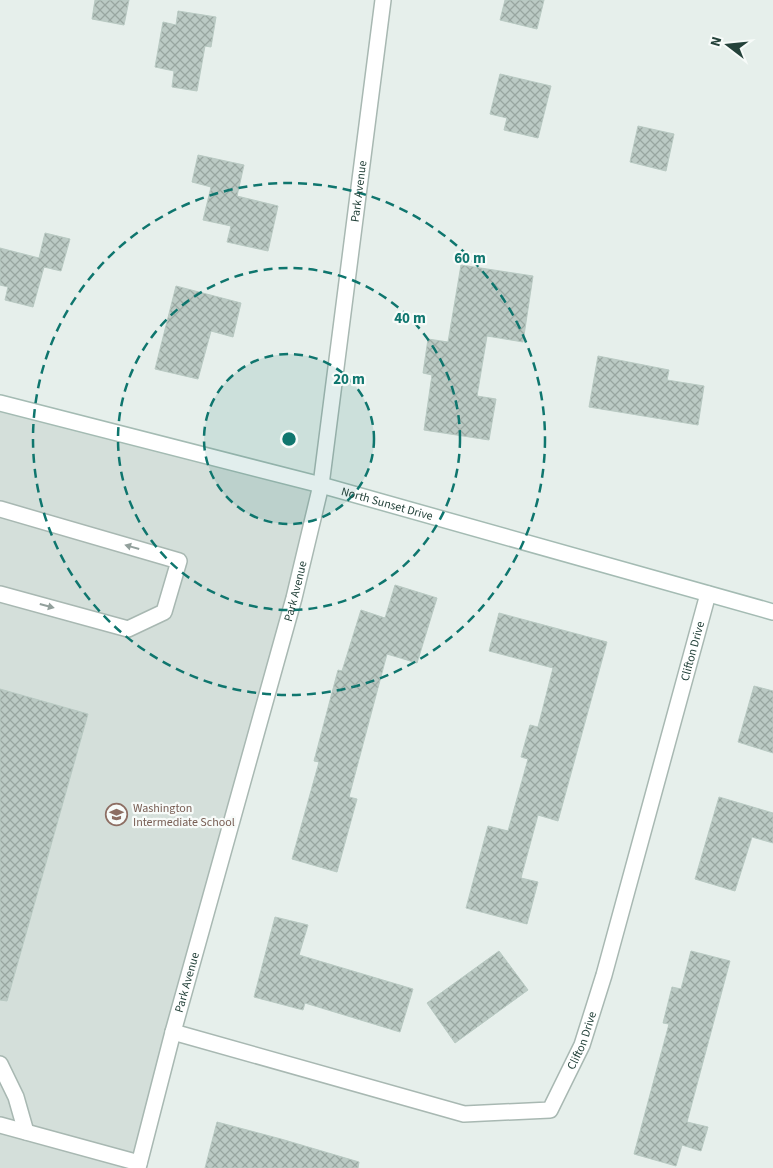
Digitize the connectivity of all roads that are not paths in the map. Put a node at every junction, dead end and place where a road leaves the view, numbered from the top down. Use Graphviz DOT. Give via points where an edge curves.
graph roads {
  1 [pos="383,0"];
  2 [pos="0,403"];
  3 [pos="320,485"];
  4 [pos="0,508"];
  5 [pos="0,594"];
  6 [pos="708,594"];
  7 [pos="773,612"];
  8 [pos="174,1032"];
  9 [pos="0,1064"];
  10 [pos="0,1125"];
  11 [pos="26,1132"];
  12 [pos="139,1165"];
  1 -- 3 [label="street, Park Avenue"];
  2 -- 3 [label="street, North Sunset Drive"];
  3 -- 6 [label="street, North Sunset Drive"];
  3 -- 8 [label="street, Park Avenue" via="294,598"];
  5 -- 4 [label="street, one-way" via="128,629 164,612 179,561"];
  6 -- 7 [label="street, North Sunset Drive"];
  6 -- 8 [label="street, Clifton Drive" via="604,975 582,1045 550,1110 464,1114"];
  8 -- 12 [label="street, Park Avenue"];
  9 -- 11 [label="street" via="16,1097"];
  10 -- 11 [label="street"];
  11 -- 12 [label="street"];
}
